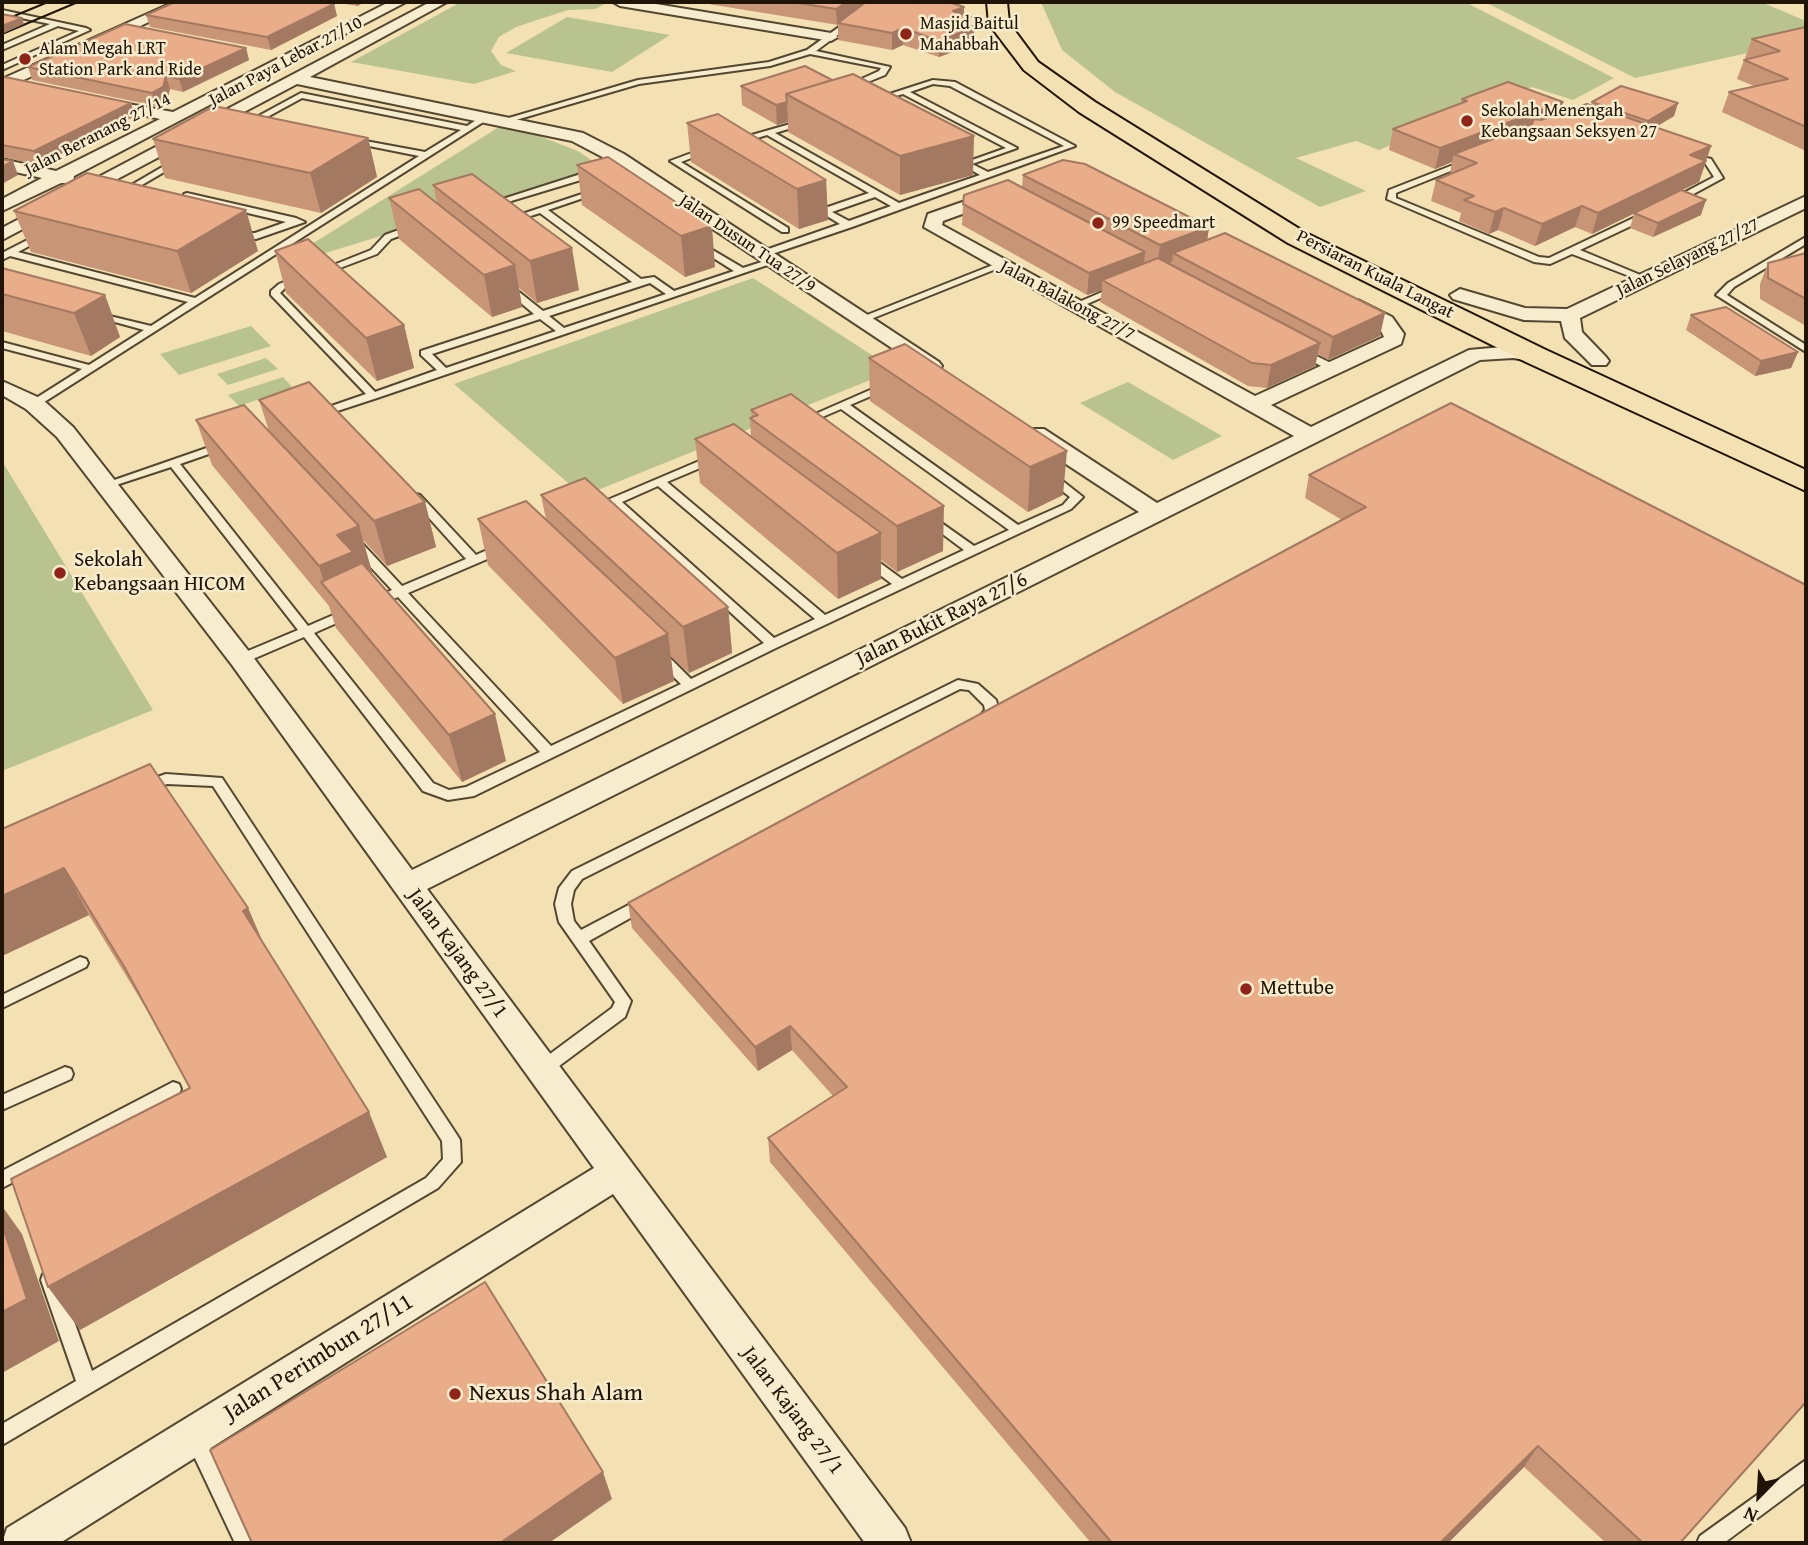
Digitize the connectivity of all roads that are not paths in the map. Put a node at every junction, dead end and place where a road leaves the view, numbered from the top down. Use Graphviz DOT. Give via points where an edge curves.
graph roads {
  1 [pos="185,2"];
  2 [pos="399,2"];
  3 [pos="440,2"];
  4 [pos="630,2"];
  5 [pos="877,2"];
  6 [pos="997,2"];
  7 [pos="1018,2"];
  8 [pos="665,5"];
  9 [pos="347,11"];
  10 [pos="2,12"];
  11 [pos="372,16"];
  12 [pos="404,21"];
  13 [pos="57,24"];
  14 [pos="124,29"];
  15 [pos="151,34"];
  16 [pos="831,37"];
  17 [pos="2,48"];
  18 [pos="810,51"];
  19 [pos="258,55"];
  20 [pos="285,60"];
  21 [pos="4,79"];
  22 [pos="295,79"];
  23 [pos="35,88"];
  24 [pos="846,88"];
  25 [pos="903,91"];
  26 [pos="73,96"];
  27 [pos="860,104"];
  28 [pos="889,107"];
  29 [pos="872,109"];
  30 [pos="820,116"];
  31 [pos="175,117"];
  32 [pos="496,118"];
  33 [pos="255,120"];
  34 [pos="268,123"];
  35 [pos="238,129"];
  36 [pos="468,129"];
  37 [pos="767,132"];
  38 [pos="347,139"];
  39 [pos="727,145"];
  40 [pos="1013,148"];
  41 [pos="714,149"];
  42 [pos="195,153"];
  43 [pos="1683,153"];
  44 [pos="426,155"];
  45 [pos="1475,159"];
  46 [pos="1037,160"];
  47 [pos="2,164"];
  48 [pos="989,176"];
  49 [pos="58,177"];
  50 [pos="136,185"];
  51 [pos="94,186"];
  52 [pos="149,188"];
  53 [pos="1010,193"];
  54 [pos="176,194"];
  55 [pos="876,194"];
  56 [pos="112,198"];
  57 [pos="1806,201"];
  58 [pos="2,206"];
  59 [pos="1665,206"];
  60 [pos="480,207"];
  61 [pos="900,207"];
  62 [pos="541,209"];
  63 [pos="1654,211"];
  64 [pos="512,219"];
  65 [pos="296,221"];
  66 [pos="429,223"];
  67 [pos="315,225"];
  68 [pos="849,225"];
  69 [pos="55,229"];
  70 [pos="785,230"];
  71 [pos="222,232"];
  72 [pos="1308,234"];
  73 [pos="2,235"];
  74 [pos="685,236"];
  75 [pos="1806,240"];
  76 [pos="1573,251"];
  77 [pos="5,255"];
  78 [pos="769,258"];
  79 [pos="1000,265"];
  80 [pos="742,272"];
  81 [pos="1645,279"];
  82 [pos="501,282"];
  83 [pos="640,283"];
  84 [pos="1133,283"];
  85 [pos="673,295"];
  86 [pos="1460,295"];
  87 [pos="1338,298"];
  88 [pos="196,301"];
  89 [pos="1077,305"];
  90 [pos="89,312"];
  91 [pos="542,315"];
  92 [pos="1570,315"];
  93 [pos="862,319"];
  94 [pos="1475,326"];
  95 [pos="152,328"];
  96 [pos="563,332"];
  97 [pos="1286,343"];
  98 [pos="2,345"];
  99 [pos="1806,349"];
  100 [pos="1476,354"];
  101 [pos="1536,356"];
  102 [pos="1599,361"];
  103 [pos="89,368"];
  104 [pos="1333,368"];
  105 [pos="932,371"];
  106 [pos="445,372"];
  107 [pos="896,382"];
  108 [pos="2,387"];
  109 [pos="373,396"];
  110 [pos="34,404"];
  111 [pos="1256,404"];
  112 [pos="842,405"];
  113 [pos="335,408"];
  114 [pos="344,419"];
  115 [pos="301,420"];
  116 [pos="1022,425"];
  117 [pos="807,432"];
  118 [pos="1311,436"];
  119 [pos="232,443"];
  120 [pos="729,452"];
  121 [pos="1806,458"];
  122 [pos="174,463"];
  123 [pos="1039,468"];
  124 [pos="660,482"];
  125 [pos="1806,482"];
  126 [pos="106,485"];
  127 [pos="409,489"];
  128 [pos="615,501"];
  129 [pos="918,511"];
  130 [pos="1157,513"];
  131 [pos="580,515"];
  132 [pos="1017,530"];
  133 [pos="345,533"];
  134 [pos="510,545"];
  135 [pos="858,551"];
  136 [pos="973,551"];
  137 [pos="474,560"];
  138 [pos="900,584"];
  139 [pos="400,592"];
  140 [pos="824,620"];
  141 [pos="308,631"];
  142 [pos="773,644"];
  143 [pos="651,647"];
  144 [pos="242,659"];
  145 [pos="689,684"];
  146 [pos="964,731"];
  147 [pos="549,753"];
  148 [pos="128,794"];
  149 [pos="408,885"];
  150 [pos="664,893"];
  151 [pos="580,938"];
  152 [pos="80,963"];
  153 [pos="2,1002"];
  154 [pos="541,1070"];
  155 [pos="65,1074"];
  156 [pos="173,1089"];
  157 [pos="2,1103"];
  158 [pos="616,1174"];
  159 [pos="11,1180"];
  160 [pos="45,1266"];
  161 [pos="86,1384"];
  162 [pos="2,1435"];
  163 [pos="194,1436"];
  164 [pos="1806,1471"];
  165 [pos="22,1543"];
  166 [pos="246,1543"];
  167 [pos="890,1543"];
  168 [pos="1707,1543"];
  1 -- 14 [label="street"];
  2 -- 11 [label="street, Jalan Beranang 27/14"];
  3 -- 12 [label="street, Jalan Paya Lebar 27/10"];
  4 -- 8 [label="street"];
  5 -- 16 [label="lane"];
  6 -- 72 [label="main road, Persiaran Kuala Langat" via="999,24 1031,66 1087,107"];
  7 -- 72 [label="main road, Persiaran Kuala Langat" via="1028,33 1064,70"];
  8 -- 16 [label="street"];
  9 -- 11 [label="street"];
  10 -- 13 [label="lane"];
  11 -- 12 [label="street"];
  11 -- 20 [label="street, Jalan Beranang 27/14"];
  12 -- 22 [label="street, Jalan Paya Lebar 27/10"];
  13 -- 17 [label="lane"];
  13 -- 21 [label="lane" via="86,30"];
  14 -- 15 [label="street"];
  14 -- 21 [label="street"];
  16 -- 18 [label="lane"];
  18 -- 24 [label="lane" via="886,67 883,73"];
  18 -- 32 [label="lane" via="770,64 638,82"];
  19 -- 20 [label="street"];
  20 -- 31 [label="street, Jalan Beranang 27/14"];
  21 -- 23 [label="street"];
  22 -- 32 [label="street, Jalan Dusun Tua 27/9"];
  22 -- 51 [label="street, Jalan Paya Lebar 27/10"];
  25 -- 27 [label="lane"];
  25 -- 40 [label="lane"];
  25 -- 46 [label="lane" via="933,82 952,84 1070,143 1068,149"];
  26 -- 31 [label="street"];
  28 -- 29 [label="lane"];
  30 -- 37 [label="lane"];
  31 -- 49 [label="street, Jalan Beranang 27/14"];
  32 -- 36 [label="lane"];
  32 -- 78 [label="street, Jalan Dusun Tua 27/9" via="559,131 597,147"];
  33 -- 34 [label="lane"];
  33 -- 35 [label="lane"];
  33 -- 36 [label="lane" via="301,95"];
  36 -- 44 [label="lane"];
  37 -- 39 [label="lane"];
  37 -- 55 [label="lane"];
  38 -- 44 [label="lane"];
  40 -- 46 [label="lane"];
  40 -- 48 [label="lane" via="965,164"];
  41 -- 70 [label="lane" via="674,161"];
  42 -- 50 [label="lane"];
  43 -- 59 [label="lane" via="1708,161 1719,178"];
  44 -- 67 [label="lane"];
  45 -- 76 [label="lane" via="1392,192 1391,199 1537,260 1550,261"];
  46 -- 48 [label="lane"];
  47 -- 49 [label="street"];
  48 -- 61 [label="lane"];
  49 -- 51 [label="street"];
  49 -- 58 [label="street, Jalan Beranang 27/14"];
  50 -- 52 [label="lane"];
  50 -- 56 [label="lane"];
  51 -- 73 [label="street, Jalan Paya Lebar 27/10"];
  53 -- 79 [label="street, Jalan Balakong 27/7" via="934,218 933,227"];
  54 -- 65 [label="lane"];
  55 -- 61 [label="lane"];
  55 -- 68 [label="lane" via="825,211"];
  57 -- 81 [label="street, Jalan Selayang 27/27"];
  60 -- 62 [label="lane" via="584,176 600,179 609,188"];
  61 -- 68 [label="lane"];
  62 -- 64 [label="lane"];
  62 -- 83 [label="lane"];
  63 -- 76 [label="lane"];
  65 -- 67 [label="lane"];
  65 -- 71 [label="lane" via="256,236"];
  66 -- 109 [label="lane" via="396,233 374,253 282,286 274,293"];
  67 -- 88 [label="lane"];
  68 -- 78 [label="lane"];
  69 -- 77 [label="lane"];
  72 -- 86 [label="main road, Persiaran Kuala Langat"];
  72 -- 94 [label="main road, Persiaran Kuala Langat"];
  74 -- 80 [label="lane"];
  75 -- 99 [label="lane" via="1721,295"];
  76 -- 81 [label="lane"];
  77 -- 88 [label="lane"];
  78 -- 80 [label="lane"];
  78 -- 93 [label="street, Jalan Dusun Tua 27/9"];
  79 -- 89 [label="street, Jalan Balakong 27/7"];
  79 -- 93 [label="lane"];
  80 -- 85 [label="lane"];
  81 -- 92 [label="street, Jalan Selayang 27/27"];
  82 -- 91 [label="lane"];
  83 -- 85 [label="lane" via="651,279"];
  83 -- 91 [label="lane"];
  84 -- 89 [label="lane"];
  85 -- 96 [label="lane"];
  86 -- 92 [label="street, Jalan Selayang 27/27" via="1524,314"];
  86 -- 102 [label="main road, Persiaran Kuala Langat"];
  87 -- 104 [label="street" via="1385,321 1394,340"];
  88 -- 95 [label="lane"];
  89 -- 111 [label="street, Jalan Balakong 27/7"];
  90 -- 95 [label="lane"];
  91 -- 96 [label="lane"];
  91 -- 106 [label="lane" via="425,353"];
  92 -- 102 [label="street" via="1572,334"];
  93 -- 105 [label="street, Jalan Dusun Tua 27/9"];
  94 -- 100 [label="street" via="1480,343"];
  94 -- 101 [label="main road, Persiaran Kuala Langat"];
  95 -- 103 [label="lane"];
  96 -- 106 [label="lane"];
  97 -- 104 [label="lane"];
  98 -- 103 [label="lane"];
  100 -- 101 [label="street, Jalan Bukit Raya 27/6"];
  100 -- 118 [label="street, Jalan Bukit Raya 27/6"];
  101 -- 125 [label="main road, Persiaran Kuala Langat"];
  102 -- 121 [label="main road, Persiaran Kuala Langat"];
  103 -- 110 [label="lane"];
  104 -- 111 [label="street"];
  106 -- 109 [label="lane"];
  107 -- 112 [label="lane"];
  108 -- 110 [label="street, Jalan Kajang 27/1"];
  109 -- 113 [label="lane"];
  110 -- 126 [label="street, Jalan Kajang 27/1" via="65,432"];
  111 -- 118 [label="street, Jalan Balakong 27/7"];
  112 -- 117 [label="lane" via="790,427"];
  112 -- 132 [label="lane"];
  113 -- 114 [label="lane"];
  113 -- 115 [label="lane"];
  116 -- 130 [label="street"];
  118 -- 130 [label="street, Jalan Bukit Raya 27/6"];
  119 -- 122 [label="lane"];
  120 -- 124 [label="lane"];
  122 -- 126 [label="lane"];
  122 -- 141 [label="lane"];
  123 -- 132 [label="lane" via="1077,497 1067,507"];
  124 -- 128 [label="lane"];
  124 -- 140 [label="lane"];
  126 -- 144 [label="street, Jalan Kajang 27/1"];
  127 -- 137 [label="lane"];
  128 -- 131 [label="lane"];
  128 -- 142 [label="lane"];
  129 -- 136 [label="lane"];
  130 -- 149 [label="street, Jalan Bukit Raya 27/6"];
  132 -- 136 [label="lane"];
  133 -- 139 [label="lane"];
  134 -- 137 [label="lane"];
  135 -- 138 [label="lane"];
  136 -- 138 [label="lane"];
  137 -- 139 [label="lane"];
  138 -- 140 [label="lane"];
  139 -- 141 [label="lane"];
  139 -- 147 [label="lane"];
  140 -- 142 [label="lane"];
  141 -- 144 [label="lane"];
  141 -- 147 [label="lane" via="428,787 448,795 469,792"];
  142 -- 145 [label="lane"];
  143 -- 145 [label="lane"];
  144 -- 149 [label="street, Jalan Kajang 27/1"];
  145 -- 147 [label="lane"];
  146 -- 151 [label="lane" via="988,718 991,703 973,687 958,684 578,875 567,887 563,904 567,922"];
  148 -- 161 [label="lane" via="166,779 217,781 451,1140 452,1162 432,1183"];
  149 -- 154 [label="street, Jalan Kajang 27/1"];
  150 -- 151 [label="lane"];
  151 -- 154 [label="lane" via="623,1001 619,1012"];
  152 -- 153 [label="lane"];
  154 -- 158 [label="street, Jalan Kajang 27/1"];
  155 -- 157 [label="lane"];
  156 -- 159 [label="lane"];
  158 -- 163 [label="street, Jalan Perimbun 27/11"];
  158 -- 167 [label="street, Jalan Kajang 27/1"];
  160 -- 161 [label="lane"];
  161 -- 162 [label="lane"];
  163 -- 165 [label="street, Jalan Perimbun 27/11"];
  163 -- 166 [label="lane"];
  164 -- 168 [label="lane"];
}
